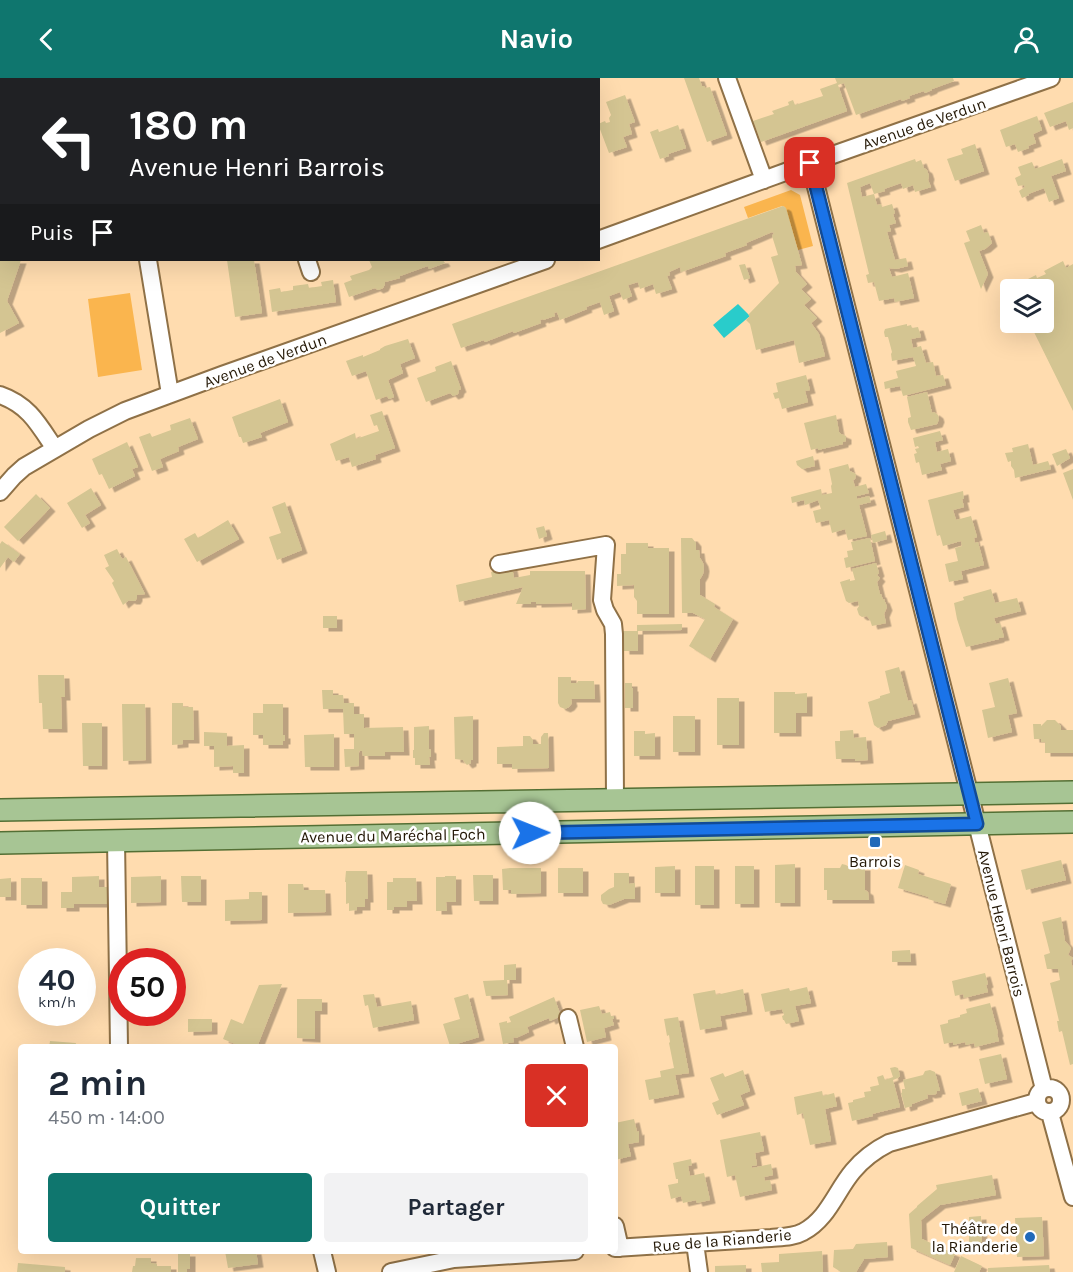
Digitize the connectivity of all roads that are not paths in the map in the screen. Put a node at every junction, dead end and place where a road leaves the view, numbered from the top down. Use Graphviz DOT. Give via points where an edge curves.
graph roads {
  1 [pos="727,78"];
  2 [pos="1050,78"];
  3 [pos="810,163"];
  4 [pos="764,180"];
  5 [pos="600,239"];
  6 [pos="148,261"];
  7 [pos="543,261"];
  8 [pos="170,394"];
  9 [pos="0,395"];
  10 [pos="55,449"];
  11 [pos="0,492"];
  12 [pos="500,564"];
  13 [pos="1073,792"];
  14 [pos="969,794"];
  15 [pos="615,799"];
  16 [pos="0,810"];
  17 [pos="1073,822"];
  18 [pos="977,824"];
  19 [pos="116,840"];
  20 [pos="0,843"];
  21 [pos="568,1018"];
  22 [pos="119,1044"];
  23 [pos="574,1044"];
  24 [pos="1067,1098"];
  25 [pos="1043,1101"];
  26 [pos="1073,1197"];
  27 [pos="695,1243"];
  28 [pos="618,1248"];
  29 [pos="323,1254"];
  30 [pos="539,1254"];
  31 [pos="478,1259"];
  32 [pos="327,1272"];
  33 [pos="390,1272"];
  34 [pos="699,1272"];
  1 -- 4 [label="street"];
  2 -- 3 [label="street, Avenue de Verdun"];
  3 -- 4 [label="street, Avenue de Verdun"];
  3 -- 14 [label="street, Avenue Henri Barrois"];
  4 -- 5 [label="street, Avenue de Verdun"];
  6 -- 8 [label="street"];
  7 -- 8 [label="street, Avenue de Verdun"];
  8 -- 10 [label="street, Avenue de Verdun" via="116,416"];
  9 -- 10 [label="street" via="32,414"];
  10 -- 11 [label="street, Avenue de Verdun" via="24,467"];
  12 -- 15 [label="street" via="606,545 602,600 614,634"];
  13 -- 14 [label="main road, Avenue du Maréchal Foch"];
  14 -- 15 [label="main road, Avenue du Maréchal Foch"];
  14 -- 18 [label="street, Avenue Henri Barrois"];
  15 -- 16 [label="main road, Avenue du Maréchal Foch"];
  17 -- 18 [label="main road, Avenue du Maréchal Foch"];
  18 -- 19 [label="main road, Avenue du Maréchal Foch"];
  18 -- 25 [label="street, Avenue Henri Barrois"];
  19 -- 20 [label="main road, Avenue du Maréchal Foch"];
  19 -- 22 [label="street"];
  21 -- 23 [label="street"];
  24 -- 25 [label="street" via="1051,1088"];
  25 -- 26 [label="street, Avenue Henri Barrois"];
  25 -- 27 [label="street, Rue de la Rianderie" via="889,1143 860,1163 822,1217 804,1231 771,1238"];
  27 -- 28 [label="street, Rue de la Rianderie"];
  27 -- 34 [label="street"];
  29 -- 32 [label="street"];
  30 -- 31 [label="street"];
  31 -- 33 [label="street"];
}
